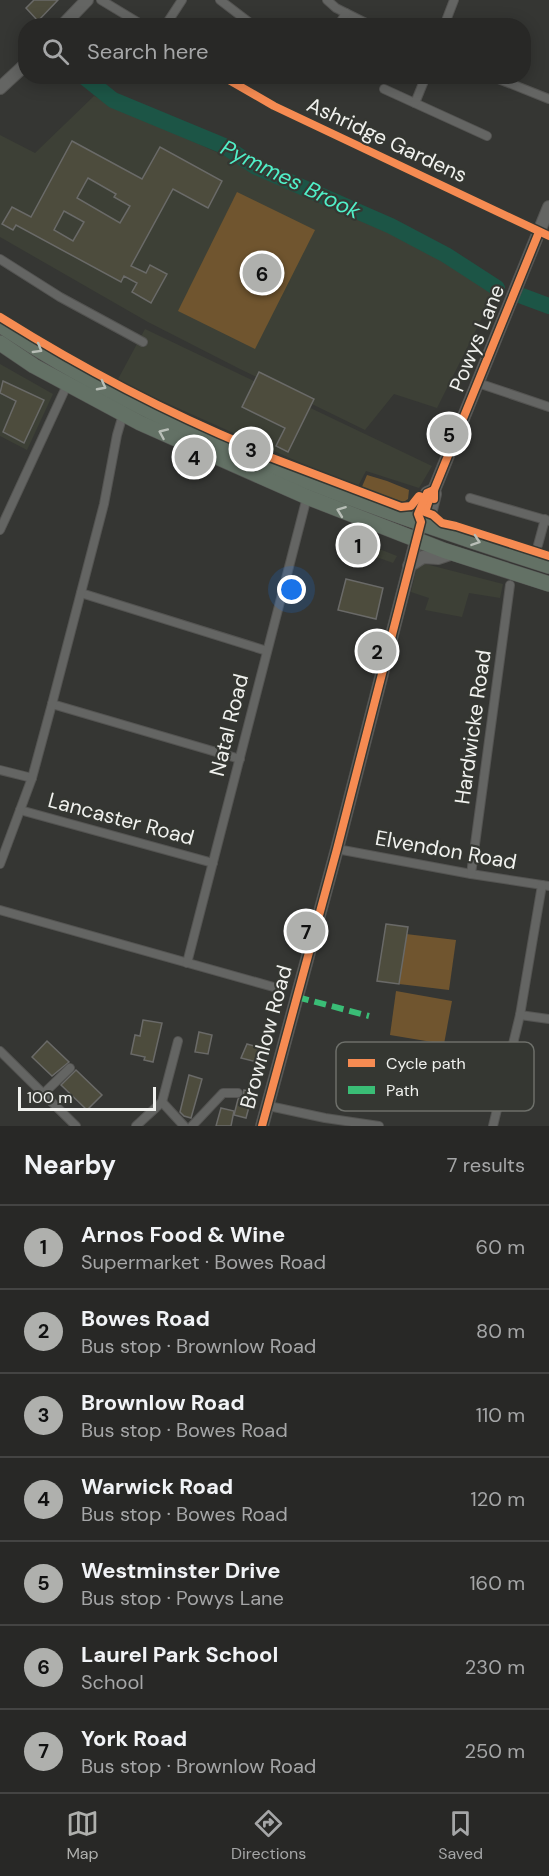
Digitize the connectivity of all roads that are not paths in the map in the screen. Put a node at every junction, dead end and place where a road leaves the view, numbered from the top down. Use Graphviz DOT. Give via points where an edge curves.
graph roads {
  1 [pos="87,0"];
  2 [pos="101,0"];
  3 [pos="182,0"];
  4 [pos="220,0"];
  5 [pos="327,0"];
  6 [pos="454,0"];
  7 [pos="346,13"];
  8 [pos="70,18"];
  9 [pos="131,18"];
  10 [pos="170,18"];
  11 [pos="244,18"];
  12 [pos="343,18"];
  13 [pos="356,18"];
  14 [pos="447,18"];
  15 [pos="18,71"];
  16 [pos="236,84"];
  17 [pos="423,84"];
  18 [pos="511,84"];
  19 [pos="0,88"];
  20 [pos="384,89"];
  21 [pos="549,99"];
  22 [pos="415,103"];
  23 [pos="487,136"];
  24 [pos="549,207"];
  25 [pos="544,234"];
  26 [pos="0,259"];
  27 [pos="0,325"];
  28 [pos="143,342"];
  29 [pos="0,343"];
  30 [pos="478,383"];
  31 [pos="67,385"];
  32 [pos="125,406"];
  33 [pos="549,407"];
  34 [pos="307,497"];
  35 [pos="347,497"];
  36 [pos="470,498"];
  37 [pos="547,520"];
  38 [pos="421,522"];
  39 [pos="0,530"];
  40 [pos="416,539"];
  41 [pos="537,545"];
  42 [pos="453,553"];
  43 [pos="409,566"];
  44 [pos="549,566"];
  45 [pos="511,578"];
  46 [pos="549,584"];
  47 [pos="81,593"];
  48 [pos="267,651"];
  49 [pos="52,704"];
  50 [pos="240,759"];
  51 [pos="0,770"];
  52 [pos="32,778"];
  53 [pos="20,810"];
  54 [pos="337,849"];
  55 [pos="213,863"];
  56 [pos="0,864"];
  57 [pos="471,874"];
  58 [pos="546,885"];
  59 [pos="0,910"];
  60 [pos="187,963"];
  61 [pos="277,988"];
  62 [pos="520,1015"];
  63 [pos="549,1019"];
  64 [pos="178,1041"];
  65 [pos="513,1042"];
  66 [pos="0,1051"];
  67 [pos="70,1068"];
  68 [pos="238,1093"];
  69 [pos="44,1094"];
  70 [pos="162,1102"];
  71 [pos="269,1106"];
  72 [pos="497,1111"];
  73 [pos="76,1126"];
  74 [pos="136,1126"];
  75 [pos="184,1126"];
  76 [pos="192,1126"];
  77 [pos="262,1126"];
  78 [pos="379,1126"];
  79 [pos="493,1126"];
  1 -- 8 [label="main road"];
  2 -- 9 [label="street"];
  3 -- 10 [label="street"];
  4 -- 11 [label="street"];
  5 -- 7 [label="street"];
  6 -- 14 [label="street"];
  7 -- 12 [label="street"];
  7 -- 13 [label="street"];
  15 -- 19 [label="main road"];
  16 -- 25 [label="street, Ashridge Gardens" via="274,106"];
  17 -- 22 [label="street"];
  18 -- 21 [label="street"];
  20 -- 22 [label="street"];
  22 -- 23 [label="street"];
  24 -- 25 [label="main road, Powys Lane"];
  25 -- 30 [label="main road, Powys Lane"];
  26 -- 28 [label="street"];
  27 -- 32 [label="highway, one-way"];
  29 -- 31 [label="highway"];
  30 -- 33 [label="street"];
  30 -- 38 [label="main road, Powys Lane" via="434,490 424,499 418,514"];
  31 -- 32 [label="highway"];
  31 -- 39 [label="street"];
  34 -- 32 [label="highway, one-way"];
  32 -- 35 [label="highway"];
  32 -- 47 [label="street"];
  40 -- 34 [label="highway, one-way"];
  34 -- 48 [label="street, Natal Road"];
  35 -- 38 [label="highway"];
  35 -- 40 [label="main road" via="410,526"];
  36 -- 37 [label="street"];
  37 -- 41 [label="street"];
  38 -- 40 [label="main road, Powys Lane"];
  38 -- 44 [label="highway, one-way"];
  40 -- 42 [label="highway"];
  40 -- 43 [label="main road, Brownlow Road"];
  42 -- 43 [label="main road" via="423,558"];
  42 -- 45 [label="highway"];
  43 -- 54 [label="main road, Brownlow Road"];
  45 -- 46 [label="highway"];
  45 -- 57 [label="street, Hardwicke Road"];
  47 -- 48 [label="street"];
  47 -- 49 [label="street"];
  48 -- 50 [label="street, Natal Road"];
  49 -- 50 [label="street"];
  49 -- 52 [label="street"];
  50 -- 55 [label="street, Natal Road"];
  51 -- 52 [label="street"];
  52 -- 53 [label="street"];
  53 -- 55 [label="street, Lancaster Road"];
  53 -- 56 [label="street"];
  54 -- 57 [label="street, Elvendon Road"];
  54 -- 71 [label="main road, Brownlow Road"];
  55 -- 60 [label="street, Natal Road"];
  57 -- 58 [label="street, Elvendon Road"];
  58 -- 62 [label="street"];
  59 -- 60 [label="street"];
  60 -- 61 [label="street"];
  62 -- 63 [label="street"];
  62 -- 65 [label="street"];
  64 -- 70 [label="street"];
  66 -- 69 [label="street"];
  67 -- 69 [label="street"];
  68 -- 76 [label="street" via="223,1093"];
  69 -- 73 [label="street"];
  70 -- 74 [label="street"];
  70 -- 75 [label="street"];
  71 -- 77 [label="main road, Brownlow Road"];
  71 -- 78 [label="street"];
  72 -- 79 [label="street"];
}
